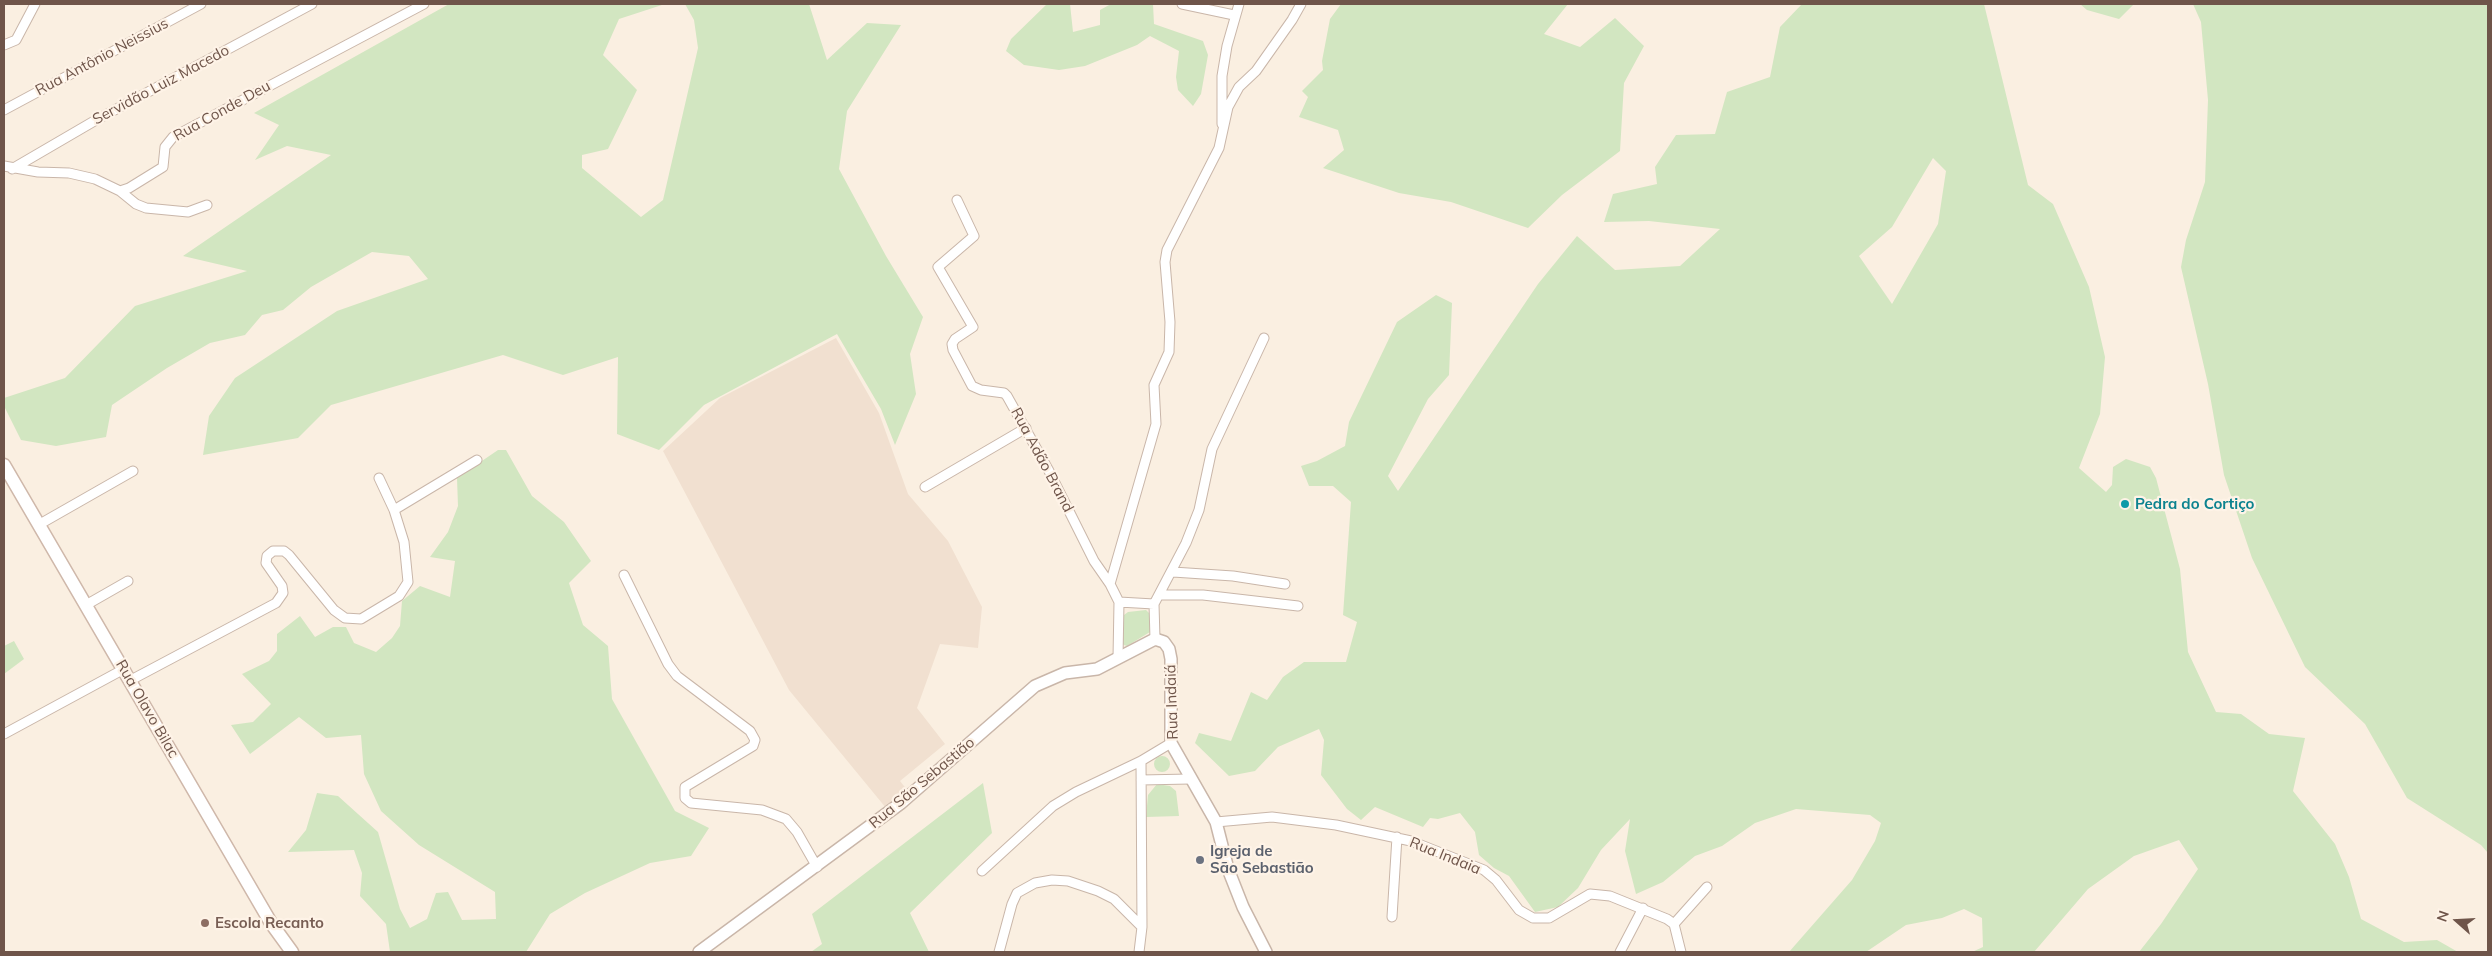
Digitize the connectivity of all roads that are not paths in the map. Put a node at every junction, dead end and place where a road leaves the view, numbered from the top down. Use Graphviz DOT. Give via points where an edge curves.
graph roads {
  1 [pos="35,4"];
  2 [pos="201,4"];
  3 [pos="312,4"];
  4 [pos="424,4"];
  5 [pos="1182,4"];
  6 [pos="1239,4"];
  7 [pos="1300,4"];
  8 [pos="1234,15"];
  9 [pos="4,45"];
  10 [pos="4,110"];
  11 [pos="1223,132"];
  12 [pos="8,167"];
  13 [pos="120,191"];
  14 [pos="957,200"];
  15 [pos="207,205"];
  16 [pos="1264,338"];
  17 [pos="1026,428"];
  18 [pos="477,460"];
  19 [pos="4,465"];
  20 [pos="133,471"];
  21 [pos="379,478"];
  22 [pos="925,487"];
  23 [pos="394,510"];
  24 [pos="40,524"];
  25 [pos="1172,572"];
  26 [pos="624,575"];
  27 [pos="128,581"];
  28 [pos="1110,584"];
  29 [pos="1285,584"];
  30 [pos="1160,595"];
  31 [pos="1119,602"];
  32 [pos="1154,604"];
  33 [pos="86,605"];
  34 [pos="1298,606"];
  35 [pos="1155,639"];
  36 [pos="1118,658"];
  37 [pos="127,675"];
  38 [pos="4,734"];
  39 [pos="1171,743"];
  40 [pos="1141,761"];
  41 [pos="1190,779"];
  42 [pos="1141,780"];
  43 [pos="1216,822"];
  44 [pos="1397,837"];
  45 [pos="816,867"];
  46 [pos="982,872"];
  47 [pos="1707,887"];
  48 [pos="1643,908"];
  49 [pos="1392,917"];
  50 [pos="1674,924"];
  51 [pos="1142,927"];
  52 [pos="292,952"];
  53 [pos="699,952"];
  54 [pos="999,952"];
  55 [pos="1138,952"];
  56 [pos="1266,952"];
  57 [pos="1620,952"];
  58 [pos="1681,952"];
  1 -- 9 [label="street" via="16,40"];
  2 -- 10 [label="street, Rua Antônio Neissius"];
  3 -- 12 [label="street, Servidão Luiz Macedo"];
  4 -- 13 [label="street, Rua Conde Deu" via="173,136 165,146 163,167"];
  5 -- 8 [label="street"];
  6 -- 8 [label="street"];
  7 -- 11 [label="street" via="1256,71 1239,87 1228,106"];
  8 -- 11 [label="street" via="1222,76 1220,115"];
  11 -- 28 [label="street" via="1219,148 1167,250 1169,352 1154,385 1156,424"];
  12 -- 13 [label="street" via="69,173 95,179"];
  13 -- 15 [label="street" via="146,208 188,212"];
  14 -- 17 [label="street, Rua Adão Brand" via="974,236 938,267 973,327 955,339 953,350 972,386 1004,393"];
  16 -- 25 [label="street" via="1212,448 1199,510"];
  17 -- 22 [label="street"];
  17 -- 28 [label="street, Rua Adão Brand" via="1094,561"];
  18 -- 23 [label="street"];
  19 -- 24 [label="main road, Rua Olavo Bilac"];
  20 -- 24 [label="street"];
  21 -- 23 [label="street"];
  23 -- 37 [label="street" via="404,542 408,582 393,601 361,619 345,618 334,610 289,555 279,549 267,556 266,563 282,586 280,600"];
  24 -- 33 [label="main road, Rua Olavo Bilac"];
  25 -- 29 [label="street"];
  25 -- 30 [label="street"];
  26 -- 45 [label="street" via="672,669 750,731 755,740 753,746 686,787 685,798 691,803 762,810 786,819"];
  27 -- 33 [label="street"];
  28 -- 31 [label="street, Rua Adão Brand"];
  30 -- 32 [label="street"];
  30 -- 34 [label="street" via="1203,595"];
  31 -- 32 [label="street"];
  31 -- 36 [label="street"];
  32 -- 35 [label="street"];
  33 -- 37 [label="main road, Rua Olavo Bilac"];
  35 -- 36 [label="street, Rua São Sebastião"];
  35 -- 39 [label="street, Rua Indaiá" via="1164,642 1171,659"];
  36 -- 45 [label="street, Rua São Sebastião" via="1097,669 1065,673 1035,686 902,802"];
  37 -- 38 [label="street"];
  37 -- 52 [label="main road, Rua Olavo Bilac" via="271,923"];
  39 -- 40 [label="street"];
  39 -- 41 [label="street, Rua Indaiá"];
  40 -- 42 [label="street"];
  40 -- 46 [label="street" via="1052,806"];
  41 -- 42 [label="street"];
  41 -- 43 [label="street, Rua Indaiá"];
  42 -- 51 [label="street"];
  43 -- 44 [label="street, Rua Indaia" via="1272,816"];
  43 -- 56 [label="street, Rua Indaiá" via="1228,869"];
  44 -- 48 [label="street, Rua Indaia" via="1484,870 1519,910 1533,918 1549,918 1590,894 1610,896"];
  44 -- 49 [label="street"];
  45 -- 53 [label="street, Rua São Sebastião"];
  47 -- 50 [label="street"];
  48 -- 50 [label="street, Rua Indaia"];
  48 -- 57 [label="street"];
  50 -- 58 [label="street"];
  51 -- 54 [label="street" via="1114,899 1098,890 1052,880 1035,883 1017,893"];
  51 -- 55 [label="street"];
}
